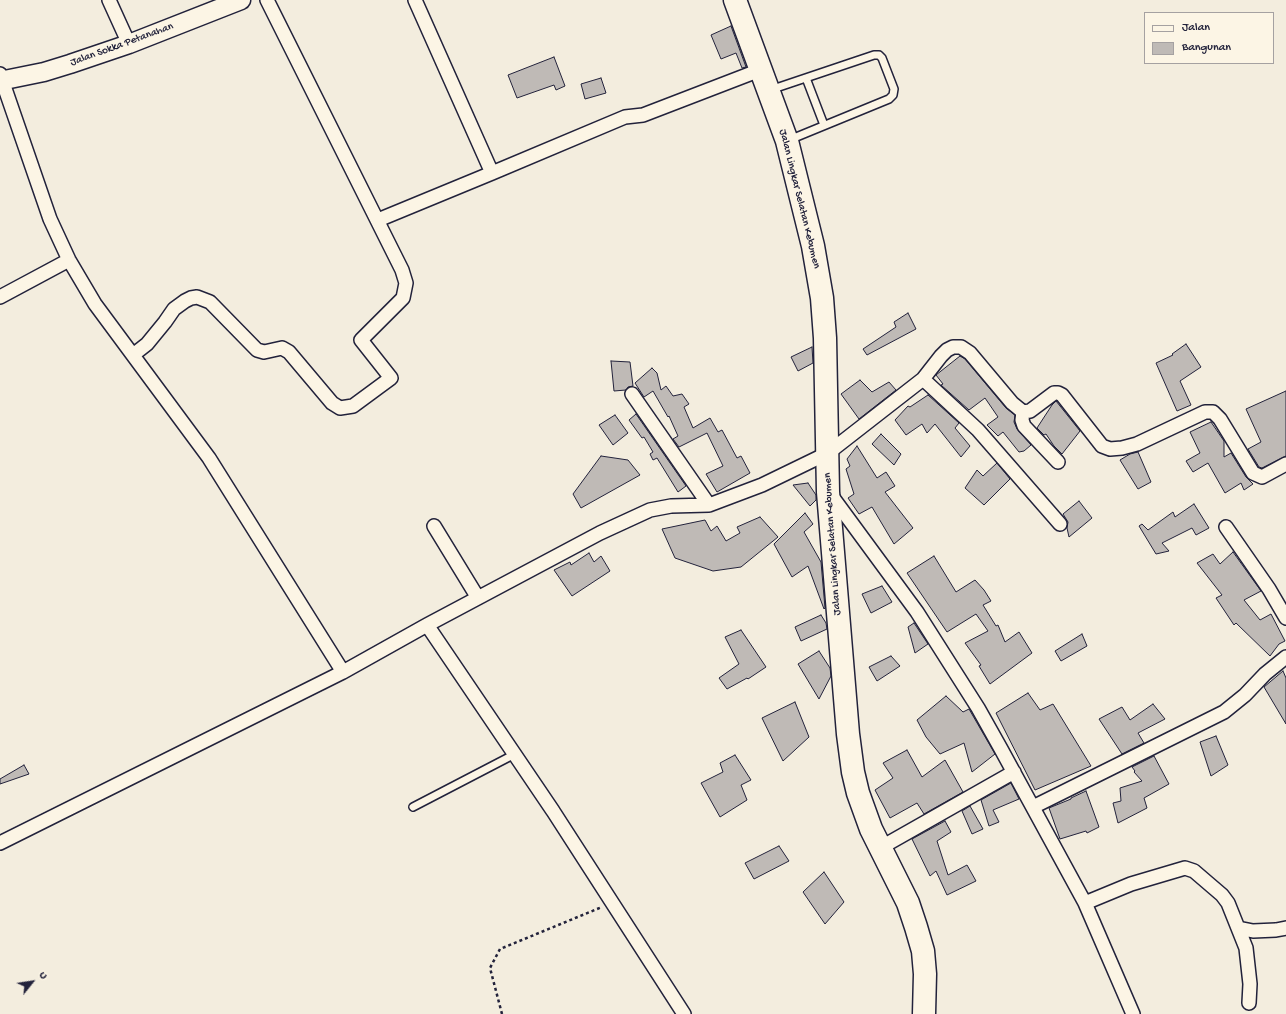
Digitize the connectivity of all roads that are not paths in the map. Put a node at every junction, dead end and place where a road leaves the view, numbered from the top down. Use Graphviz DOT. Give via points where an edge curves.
graph roads {
  1 [pos="109,0"];
  2 [pos="241,0"];
  3 [pos="267,0"];
  4 [pos="415,0"];
  5 [pos="735,0"];
  6 [pos="129,44"];
  7 [pos="760,70"];
  8 [pos="1,78"];
  9 [pos="806,78"];
  10 [pos="768,90"];
  11 [pos="824,126"];
  12 [pos="787,141"];
  13 [pos="492,173"];
  14 [pos="378,220"];
  15 [pos="69,260"];
  16 [pos="0,297"];
  17 [pos="133,355"];
  18 [pos="923,379"];
  19 [pos="632,394"];
  20 [pos="1023,412"];
  21 [pos="828,453"];
  22 [pos="1058,462"];
  23 [pos="1286,464"];
  24 [pos="828,492"];
  25 [pos="709,505"];
  26 [pos="1060,524"];
  27 [pos="434,526"];
  28 [pos="1226,527"];
  29 [pos="478,598"];
  30 [pos="1286,618"];
  31 [pos="427,625"];
  32 [pos="1286,657"];
  33 [pos="343,672"];
  34 [pos="515,754"];
  35 [pos="1014,772"];
  36 [pos="413,807"];
  37 [pos="1033,807"];
  38 [pos="0,843"];
  39 [pos="880,848"];
  40 [pos="1085,903"];
  41 [pos="1238,928"];
  42 [pos="1286,928"];
  43 [pos="1249,1004"];
  44 [pos="684,1014"];
  45 [pos="924,1014"];
  46 [pos="1133,1014"];
  1 -- 6 [label="street"];
  2 -- 6 [label="main road, Jalan Sokka Petanahan"];
  3 -- 14 [label="street"];
  4 -- 13 [label="street"];
  5 -- 7 [label="highway, Jalan Lingkar Selatan Kebumen"];
  6 -- 8 [label="main road, Jalan Sokka Petanahan" via="44,72"];
  7 -- 10 [label="highway, Jalan Lingkar Selatan Kebumen"];
  7 -- 13 [label="street" via="643,115 624,117"];
  8 -- 15 [label="street" via="50,219"];
  9 -- 10 [label="lane"];
  9 -- 11 [label="lane"];
  9 -- 11 [label="lane" via="879,55 894,89 890,99"];
  10 -- 12 [label="highway, Jalan Lingkar Selatan Kebumen"];
  11 -- 12 [label="lane"];
  12 -- 21 [label="highway, Jalan Lingkar Selatan Kebumen" via="814,246 822,298"];
  13 -- 14 [label="street"];
  14 -- 17 [label="street" via="406,283 403,298 361,340 391,378 353,406 344,409 332,403 289,352 282,348 264,352 256,350 210,302 197,297 185,301 174,309 147,344"];
  15 -- 16 [label="street"];
  15 -- 17 [label="street" via="95,304"];
  17 -- 33 [label="street" via="209,458"];
  18 -- 20 [label="street" via="947,350 961,347 970,353 1012,403"];
  18 -- 21 [label="street"];
  18 -- 26 [label="street" via="978,430"];
  19 -- 25 [label="street"];
  20 -- 22 [label="street" via="1024,426"];
  20 -- 23 [label="street" via="1058,393 1102,446 1110,449 1137,444 1205,412 1212,412 1220,419 1252,474 1262,477"];
  21 -- 24 [label="highway, Jalan Lingkar Selatan Kebumen"];
  21 -- 25 [label="street" via="762,485"];
  24 -- 35 [label="street" via="917,612 978,708"];
  24 -- 39 [label="highway, Jalan Lingkar Selatan Kebumen" via="853,772 870,829"];
  25 -- 29 [label="street" via="671,506 650,510 600,533"];
  27 -- 29 [label="street"];
  28 -- 30 [label="street"];
  29 -- 31 [label="street"];
  31 -- 33 [label="street"];
  31 -- 34 [label="street"];
  32 -- 37 [label="street" via="1224,712"];
  33 -- 38 [label="street"];
  34 -- 36 [label="lane"];
  34 -- 44 [label="street"];
  35 -- 37 [label="street"];
  35 -- 39 [label="street"];
  37 -- 40 [label="street"];
  39 -- 45 [label="highway, Jalan Lingkar Selatan Kebumen" via="908,903 923,951"];
  40 -- 41 [label="street" via="1131,884 1189,868 1226,899"];
  40 -- 46 [label="street"];
  41 -- 42 [label="street" via="1253,931"];
  41 -- 43 [label="street" via="1246,948"];
}
